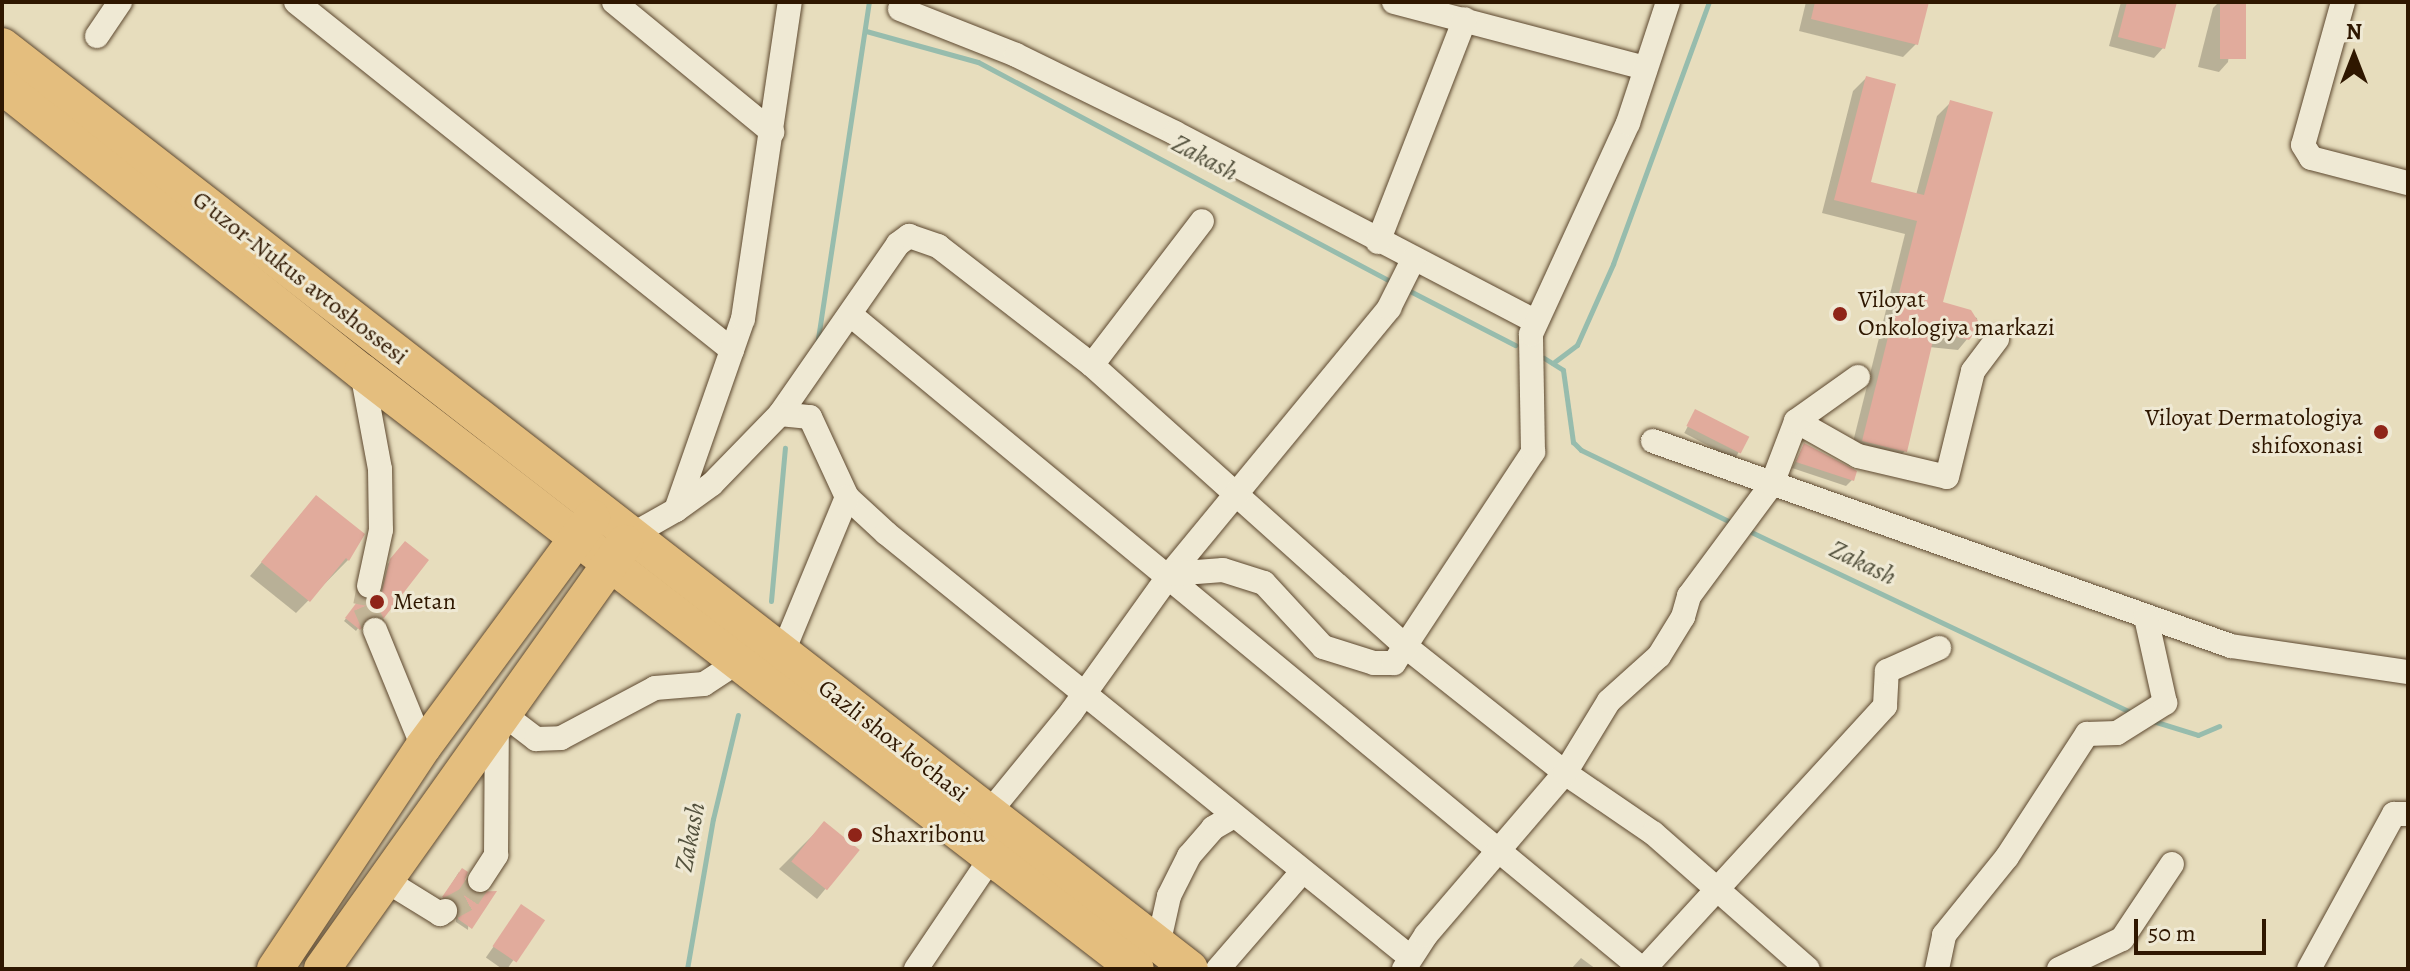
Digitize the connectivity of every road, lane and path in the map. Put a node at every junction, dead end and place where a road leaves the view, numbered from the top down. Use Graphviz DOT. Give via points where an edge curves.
graph roads {
  1 [pos="120,2"];
  2 [pos="296,2"];
  3 [pos="614,2"];
  4 [pos="790,2"];
  5 [pos="1394,2"];
  6 [pos="1668,2"];
  7 [pos="2343,2"];
  8 [pos="900,9"];
  9 [pos="1465,19"];
  10 [pos="97,36"];
  11 [pos="2,46"];
  12 [pos="1646,68"];
  13 [pos="2,86"];
  14 [pos="772,132"];
  15 [pos="2408,183"];
  16 [pos="1202,221"];
  17 [pos="1378,242"];
  18 [pos="1411,265"];
  19 [pos="852,316"];
  20 [pos="1536,322"];
  21 [pos="1997,339"];
  22 [pos="732,350"];
  23 [pos="1092,365"];
  24 [pos="362,372"];
  25 [pos="1858,377"];
  26 [pos="780,414"];
  27 [pos="1796,421"];
  28 [pos="1653,441"];
  29 [pos="1772,484"];
  30 [pos="847,497"];
  31 [pos="1238,497"];
  32 [pos="676,510"];
  33 [pos="588,524"];
  34 [pos="620,549"];
  35 [pos="1170,574"];
  36 [pos="369,586"];
  37 [pos="2146,617"];
  38 [pos="375,630"];
  39 [pos="1405,646"];
  40 [pos="1939,648"];
  41 [pos="782,654"];
  42 [pos="739,661"];
  43 [pos="2408,672"];
  44 [pos="1086,694"];
  45 [pos="500,716"];
  46 [pos="423,747"];
  47 [pos="1565,773"];
  48 [pos="2408,814"];
  49 [pos="987,815"];
  50 [pos="1232,817"];
  51 [pos="1501,850"];
  52 [pos="991,858"];
  53 [pos="2172,864"];
  54 [pos="1302,872"];
  55 [pos="385,880"];
  56 [pos="480,880"];
  57 [pos="1717,885"];
  58 [pos="445,911"];
  59 [pos="306,926"];
  60 [pos="1147,957"];
  61 [pos="330,958"];
  62 [pos="1407,964"];
  63 [pos="275,969"];
  64 [pos="916,969"];
  65 [pos="1190,969"];
  66 [pos="1218,969"];
  67 [pos="1643,969"];
  68 [pos="1808,969"];
  69 [pos="1937,969"];
  70 [pos="2059,969"];
  71 [pos="2309,969"];
  1 -- 10 [label="lane"];
  2 -- 22 [label="lane"];
  3 -- 14 [label="lane"];
  4 -- 14 [label="lane"];
  5 -- 9 [label="lane"];
  6 -- 12 [label="lane"];
  7 -- 15 [label="lane" via="2303,145 2311,158"];
  8 -- 17 [label="lane" via="1029,61"];
  9 -- 12 [label="lane"];
  9 -- 17 [label="lane"];
  11 -- 33 [label="highway, G'uzor-Nukus avtoshossesi"];
  12 -- 20 [label="lane" via="1628,123"];
  13 -- 24 [label="highway, G'uzor-Nukus avtoshossesi"];
  14 -- 22 [label="lane" via="743,319"];
  16 -- 23 [label="lane"];
  17 -- 18 [label="lane"];
  18 -- 20 [label="lane"];
  18 -- 31 [label="lane" via="1389,308"];
  19 -- 23 [label="lane" via="898,244 909,236 924,237"];
  19 -- 26 [label="lane"];
  19 -- 35 [label="lane"];
  20 -- 39 [label="lane" via="1527,356 1536,409 1533,452"];
  21 -- 27 [label="lane" via="1973,371 1947,477 1858,456"];
  22 -- 32 [label="lane"];
  23 -- 31 [label="lane"];
  24 -- 33 [label="highway, G'uzor-Nukus avtoshossesi" via="537,506"];
  24 -- 36 [label="lane" via="380,469 381,530"];
  25 -- 27 [label="lane"];
  26 -- 30 [label="lane" via="810,417"];
  26 -- 32 [label="lane" via="712,484"];
  27 -- 29 [label="lane"];
  28 -- 29 [label="lane"];
  29 -- 37 [label="lane"];
  29 -- 47 [label="lane" via="1689,596 1683,617 1659,656 1609,701"];
  30 -- 41 [label="lane"];
  30 -- 44 [label="lane"];
  31 -- 35 [label="lane"];
  31 -- 39 [label="lane"];
  32 -- 34 [label="lane"];
  33 -- 34 [label="highway, Gazli shox ko'chasi"];
  33 -- 46 [label="highway"];
  34 -- 41 [label="highway, Gazli shox ko'chasi"];
  34 -- 42 [label="highway, Gazli shox ko'chasi"];
  34 -- 45 [label="highway"];
  35 -- 39 [label="lane" via="1223,570 1264,583 1323,647 1374,663 1394,663"];
  35 -- 44 [label="lane"];
  35 -- 51 [label="lane"];
  37 -- 43 [label="lane" via="2231,646"];
  37 -- 69 [label="lane" via="2165,703 2117,733 2087,734 2007,857 1944,935"];
  38 -- 46 [label="lane"];
  39 -- 47 [label="lane"];
  40 -- 57 [label="lane" via="1887,671 1885,706"];
  41 -- 49 [label="highway, Gazli shox ko'chasi"];
  42 -- 45 [label="lane" via="704,684 655,688 561,738 536,739"];
  42 -- 52 [label="highway, Gazli shox ko'chasi"];
  44 -- 49 [label="lane"];
  44 -- 50 [label="lane"];
  45 -- 55 [label="highway"];
  45 -- 56 [label="lane" via="496,855"];
  46 -- 59 [label="highway"];
  47 -- 51 [label="lane"];
  47 -- 57 [label="lane"];
  48 -- 71 [label="lane" via="2394,814"];
  49 -- 60 [label="highway, Gazli shox ko'chasi"];
  50 -- 54 [label="lane"];
  50 -- 60 [label="lane" via="1213,828 1189,856"];
  51 -- 62 [label="lane"];
  51 -- 67 [label="lane"];
  52 -- 60 [label="highway, Gazli shox ko'chasi"];
  52 -- 64 [label="lane"];
  53 -- 70 [label="lane" via="2122,939"];
  54 -- 62 [label="lane"];
  54 -- 66 [label="lane"];
  55 -- 58 [label="lane" via="440,914"];
  55 -- 61 [label="highway"];
  57 -- 67 [label="lane"];
  57 -- 68 [label="lane"];
  59 -- 61 [label="highway"];
  59 -- 63 [label="highway"];
  60 -- 65 [label="highway, Gazli shox ko'chasi"];
}
